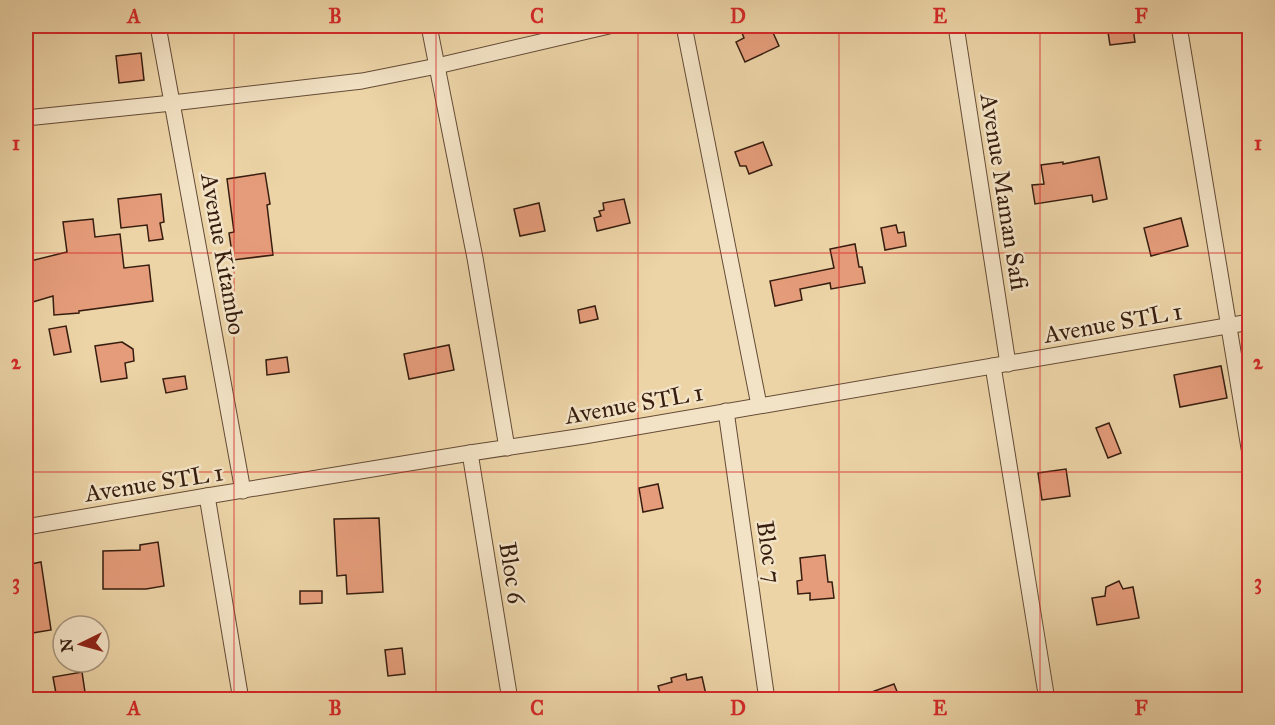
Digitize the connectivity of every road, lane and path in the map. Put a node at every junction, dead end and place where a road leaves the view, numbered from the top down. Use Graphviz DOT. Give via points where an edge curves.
graph roads {
  1 [pos="158,26"];
  2 [pos="429,26"];
  3 [pos="609,26"];
  4 [pos="684,26"];
  5 [pos="956,26"];
  6 [pos="1179,26"];
  7 [pos="437,66"];
  8 [pos="172,103"];
  9 [pos="26,118"];
  10 [pos="1250,322"];
  11 [pos="1228,326"];
  12 [pos="1001,365"];
  13 [pos="759,405"];
  14 [pos="726,411"];
  15 [pos="507,448"];
  16 [pos="470,453"];
  17 [pos="1250,454"];
  18 [pos="243,491"];
  19 [pos="207,496"];
  20 [pos="26,527"];
  21 [pos="241,699"];
  22 [pos="510,699"];
  23 [pos="766,699"];
  24 [pos="1047,699"];
  1 -- 8 [label="street, Avenue Kitambo"];
  2 -- 7 [label="street"];
  3 -- 7 [label="street"];
  4 -- 13 [label="street"];
  5 -- 12 [label="street, Avenue Maman Safi"];
  6 -- 11 [label="street"];
  7 -- 8 [label="street" via="362,81"];
  7 -- 15 [label="street"];
  8 -- 9 [label="street"];
  8 -- 18 [label="street, Avenue Kitambo"];
  10 -- 11 [label="street, Avenue STL 1"];
  11 -- 12 [label="street, Avenue STL 1"];
  11 -- 17 [label="street"];
  12 -- 13 [label="street, Avenue STL 1"];
  12 -- 24 [label="street, Avenue Maman Safi"];
  13 -- 14 [label="street, Avenue STL 1"];
  14 -- 15 [label="street, Avenue STL 1"];
  14 -- 23 [label="street, Bloc 7"];
  15 -- 16 [label="street, Avenue STL 1"];
  16 -- 18 [label="street, Avenue STL 1"];
  16 -- 22 [label="street, Bloc 6"];
  18 -- 19 [label="street, Avenue STL 1"];
  19 -- 20 [label="street, Avenue STL 1"];
  19 -- 21 [label="street"];
}
